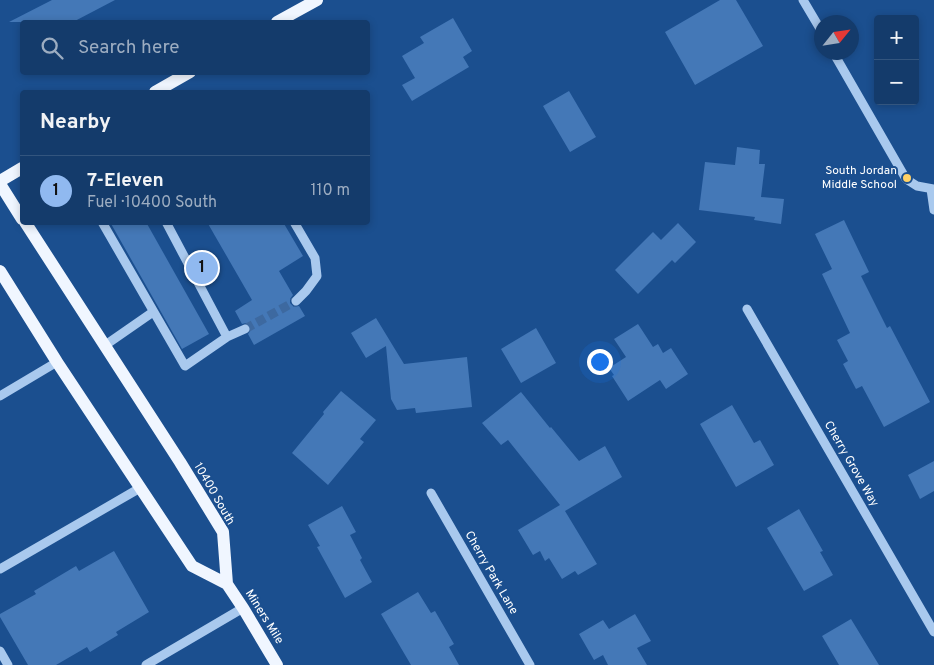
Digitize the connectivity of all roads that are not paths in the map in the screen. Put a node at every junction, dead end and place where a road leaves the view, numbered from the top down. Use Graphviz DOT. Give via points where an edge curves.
graph roads {
  1 [pos="317,0"];
  2 [pos="803,0"];
  3 [pos="814,19"];
  4 [pos="281,20"];
  5 [pos="838,60"];
  6 [pos="185,75"];
  7 [pos="158,90"];
  8 [pos="20,169"];
  9 [pos="0,183"];
  10 [pos="933,189"];
  11 [pos="934,210"];
  12 [pos="20,216"];
  13 [pos="27,225"];
  14 [pos="104,225"];
  15 [pos="168,225"];
  16 [pos="296,225"];
  17 [pos="0,272"];
  18 [pos="296,301"];
  19 [pos="747,309"];
  20 [pos="153,312"];
  21 [pos="245,329"];
  22 [pos="227,337"];
  23 [pos="104,346"];
  24 [pos="57,362"];
  25 [pos="0,394"];
  26 [pos="140,488"];
  27 [pos="431,493"];
  28 [pos="0,569"];
  29 [pos="227,584"];
  30 [pos="243,608"];
  31 [pos="934,632"];
  32 [pos="0,651"];
  33 [pos="8,665"];
  34 [pos="146,665"];
  35 [pos="277,665"];
  36 [pos="530,665"];
  1 -- 4 [label="main road"];
  2 -- 3 [label="street"];
  5 -- 10 [label="street" via="906,179 911,184"];
  6 -- 7 [label="main road"];
  8 -- 9 [label="main road"];
  9 -- 12 [label="main road"];
  10 -- 11 [label="street"];
  13 -- 23 [label="main road, 10400 South"];
  14 -- 20 [label="street"];
  15 -- 22 [label="street"];
  16 -- 18 [label="street" via="315,258 317,276"];
  17 -- 24 [label="main road"];
  19 -- 31 [label="street, Cherry Grove Way"];
  20 -- 22 [label="street" via="185,366"];
  20 -- 23 [label="street"];
  21 -- 22 [label="street"];
  23 -- 29 [label="main road, 10400 South" via="223,532"];
  24 -- 25 [label="street"];
  24 -- 26 [label="main road"];
  26 -- 28 [label="street"];
  26 -- 29 [label="main road" via="192,566"];
  27 -- 36 [label="street, Cherry Park Lane"];
  29 -- 30 [label="main road, Miners Mile"];
  30 -- 34 [label="street"];
  30 -- 35 [label="main road, Miners Mile"];
  32 -- 33 [label="street"];
}
